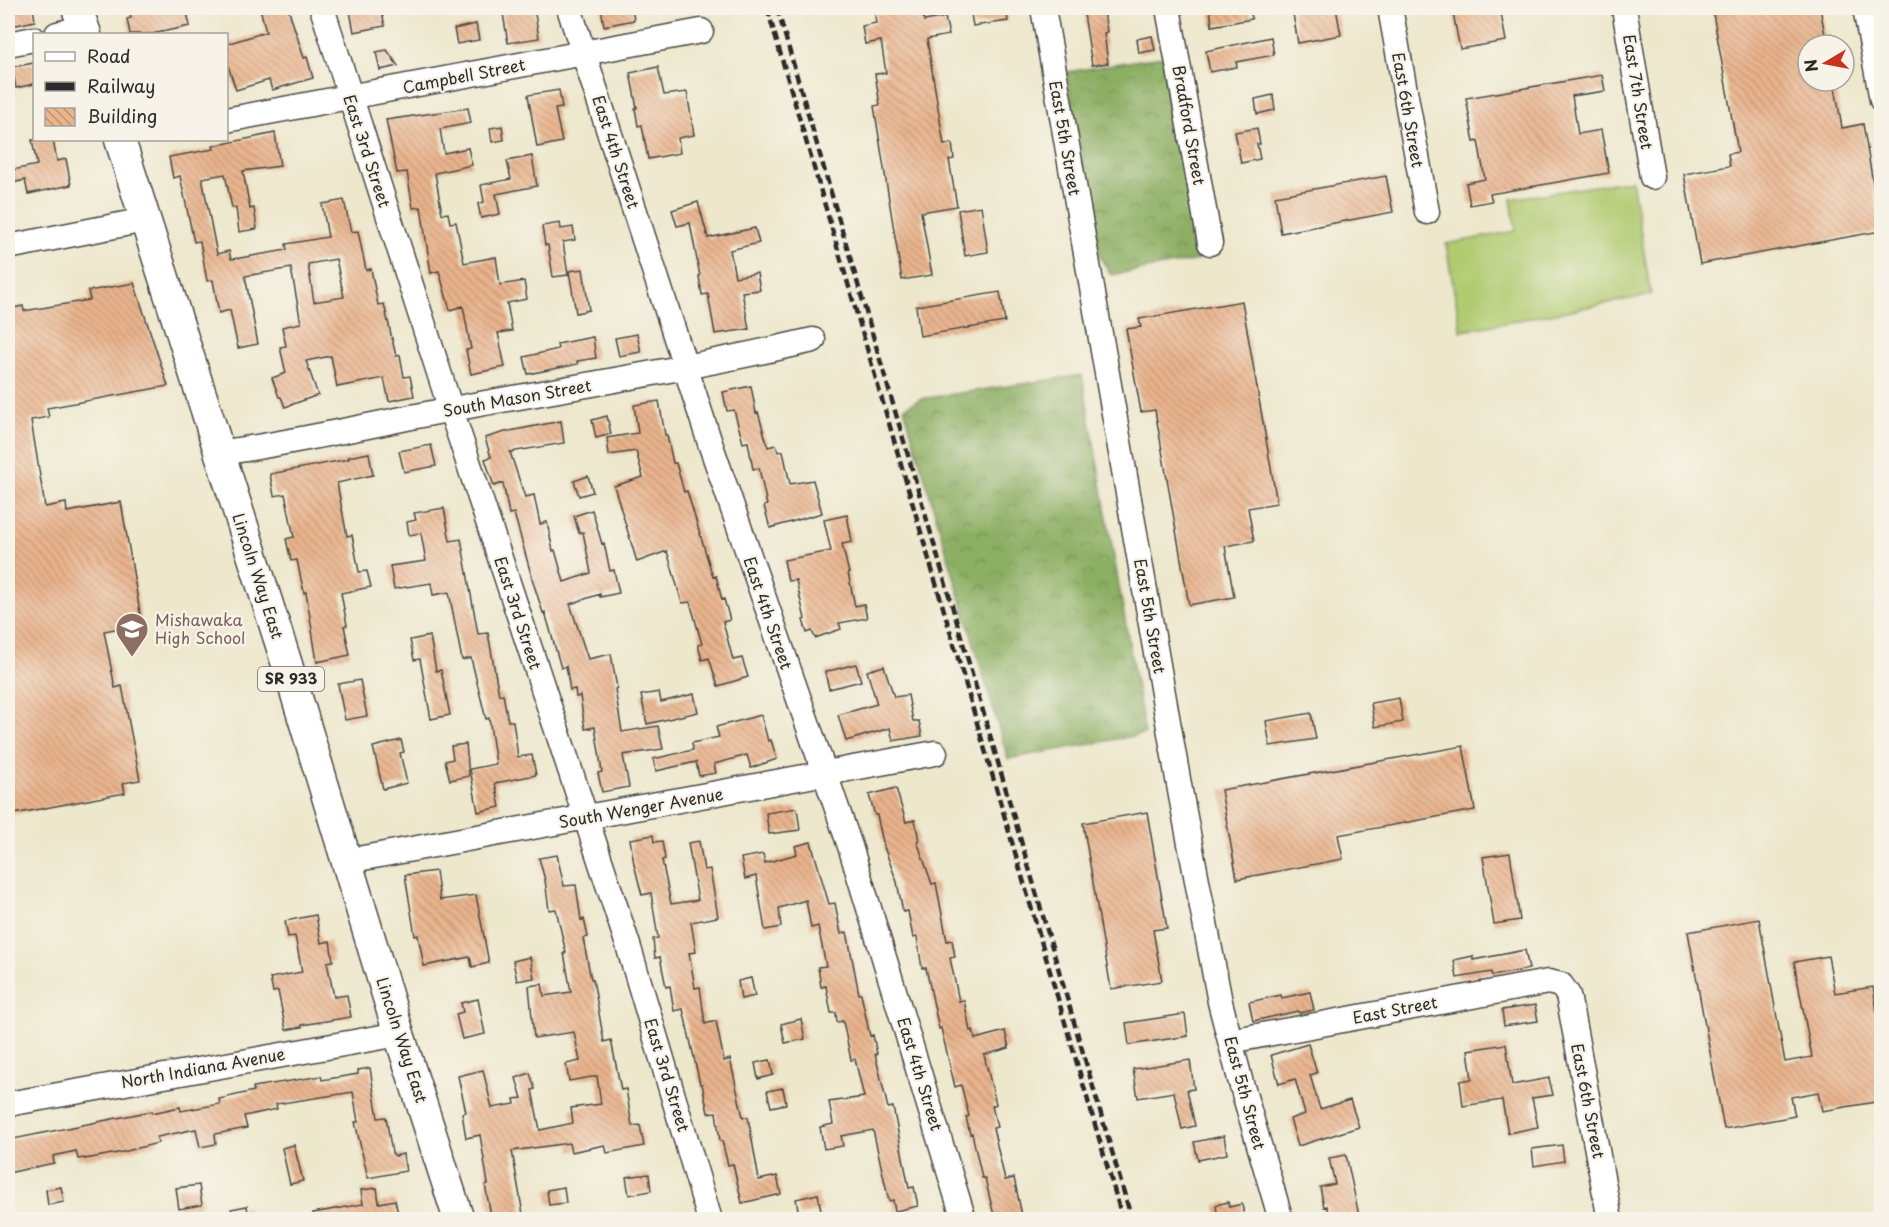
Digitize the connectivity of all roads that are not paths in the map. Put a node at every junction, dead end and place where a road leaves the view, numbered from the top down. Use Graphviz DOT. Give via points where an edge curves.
graph roads {
  1 [pos="322,8"];
  2 [pos="569,8"];
  3 [pos="1043,8"];
  4 [pos="1168,8"];
  5 [pos="1390,8"];
  6 [pos="1624,8"];
  7 [pos="1865,8"];
  8 [pos="701,31"];
  9 [pos="33,39"];
  10 [pos="8,44"];
  11 [pos="584,54"];
  12 [pos="350,97"];
  13 [pos="1881,100"];
  14 [pos="228,120"];
  15 [pos="120,141"];
  16 [pos="1652,177"];
  17 [pos="1426,212"];
  18 [pos="146,220"];
  19 [pos="1210,243"];
  20 [pos="8,247"];
  21 [pos="813,340"];
  22 [pos="685,367"];
  23 [pos="451,410"];
  24 [pos="219,453"];
  25 [pos="935,753"];
  26 [pos="825,774"];
  27 [pos="585,818"];
  28 [pos="347,861"];
  29 [pos="1560,985"];
  30 [pos="399,1034"];
  31 [pos="1230,1041"];
  32 [pos="8,1104"];
  33 [pos="459,1220"];
  34 [pos="710,1220"];
  35 [pos="964,1220"];
  36 [pos="1281,1220"];
  37 [pos="1610,1220"];
  1 -- 12 [label="street, East 3rd Street"];
  2 -- 11 [label="street, East 4th Street"];
  3 -- 31 [label="street, East 5th Street" via="1181,796"];
  4 -- 19 [label="street, Bradford Street"];
  5 -- 17 [label="street, East 6th Street"];
  6 -- 16 [label="street, East 7th Street"];
  7 -- 13 [label="street"];
  8 -- 11 [label="street, Campbell Street"];
  9 -- 10 [label="street"];
  11 -- 12 [label="street, Campbell Street"];
  11 -- 22 [label="street, East 4th Street"];
  12 -- 14 [label="street, Campbell Street"];
  12 -- 23 [label="street, East 3rd Street"];
  15 -- 18 [label="main road, Lincoln Way East / SR 933"];
  18 -- 20 [label="street"];
  18 -- 24 [label="main road, Lincoln Way East / SR 933"];
  21 -- 22 [label="street, South Mason Street"];
  22 -- 23 [label="street, South Mason Street"];
  22 -- 26 [label="street, East 4th Street"];
  23 -- 24 [label="street, South Mason Street"];
  23 -- 27 [label="street, East 3rd Street"];
  24 -- 28 [label="main road, Lincoln Way East / SR 933"];
  25 -- 26 [label="street, South Wenger Avenue"];
  26 -- 27 [label="street, South Wenger Avenue"];
  26 -- 35 [label="street, East 4th Street" via="889,969"];
  27 -- 28 [label="street, South Wenger Avenue"];
  27 -- 34 [label="street, East 3rd Street" via="628,945"];
  28 -- 30 [label="main road, Lincoln Way East / SR 933"];
  29 -- 31 [label="street, East Street" via="1548,982"];
  29 -- 37 [label="street, East 6th Street" via="1568,995"];
  30 -- 32 [label="street, North Indiana Avenue"];
  30 -- 33 [label="main road, Lincoln Way East / SR 933"];
  31 -- 36 [label="street, East 5th Street"];
}
